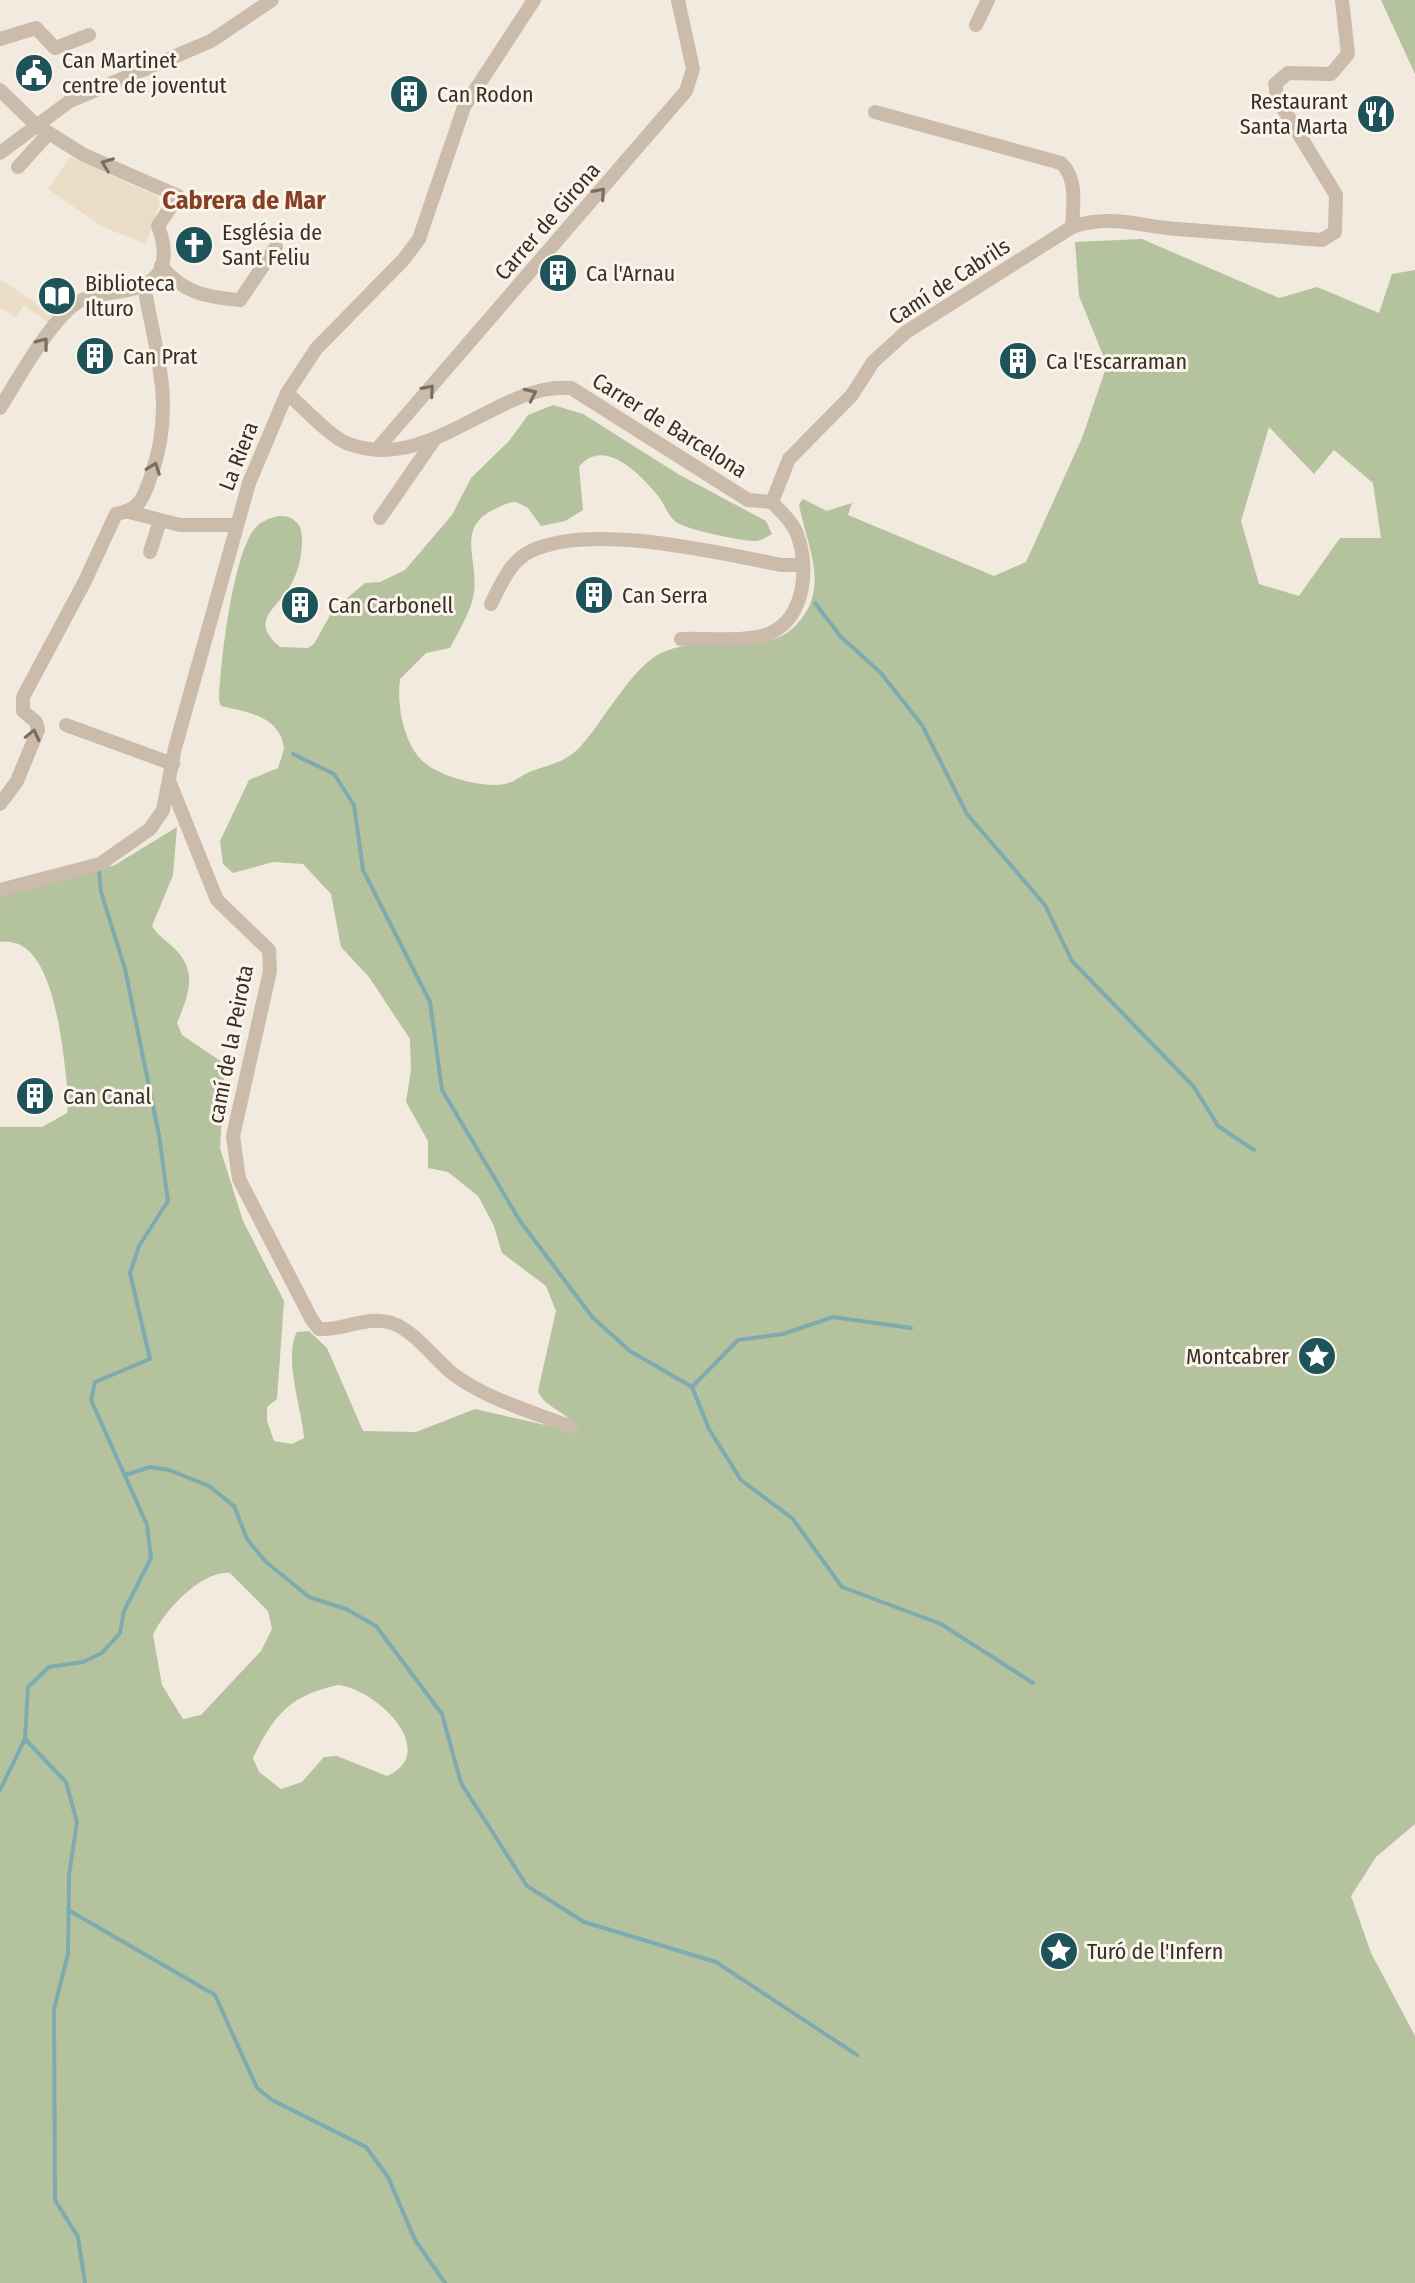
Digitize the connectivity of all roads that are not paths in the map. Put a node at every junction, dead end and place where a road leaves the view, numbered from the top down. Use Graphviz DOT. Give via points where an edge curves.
graph roads {
  1 [pos="272,0"];
  2 [pos="534,0"];
  3 [pos="678,0"];
  4 [pos="988,0"];
  5 [pos="1342,0"];
  6 [pos="976,25"];
  7 [pos="89,35"];
  8 [pos="0,39"];
  9 [pos="0,90"];
  10 [pos="875,112"];
  11 [pos="42,129"];
  12 [pos="0,153"];
  13 [pos="18,167"];
  14 [pos="1072,227"];
  15 [pos="276,247"];
  16 [pos="161,266"];
  17 [pos="144,285"];
  18 [pos="287,393"];
  19 [pos="0,408"];
  20 [pos="434,440"];
  21 [pos="378,448"];
  22 [pos="772,502"];
  23 [pos="129,512"];
  24 [pos="380,518"];
  25 [pos="160,521"];
  26 [pos="237,525"];
  27 [pos="150,552"];
  28 [pos="803,565"];
  29 [pos="491,604"];
  30 [pos="681,639"];
  31 [pos="66,725"];
  32 [pos="173,764"];
  33 [pos="170,783"];
  34 [pos="0,804"];
  35 [pos="0,890"];
  36 [pos="571,1427"];
  1 -- 11 [label="street" via="211,41 70,101"];
  2 -- 18 [label="street, La Riera" via="464,107 419,239 316,349"];
  21 -- 3 [label="street, Carrer de Girona, one-way" via="686,91 693,69"];
  4 -- 6 [label="street"];
  5 -- 14 [label="street, Camí de Cabrils" via="1348,54 1331,74 1288,73 1275,84 1278,100 1336,195 1335,232 1322,240 1124,219 1095,219"];
  7 -- 8 [label="street" via="55,48 36,28"];
  9 -- 11 [label="street"];
  10 -- 14 [label="street" via="1061,163 1072,182"];
  11 -- 12 [label="street"];
  11 -- 13 [label="street"];
  16 -- 11 [label="street, one-way" via="163,238 158,226 178,196 84,155"];
  14 -- 22 [label="street, Camí de Cabrils" via="906,332 873,362 852,395 789,459"];
  15 -- 16 [label="street" via="240,300 189,291"];
  16 -- 17 [label="street"];
  19 -- 17 [label="street, one-way" via="32,357 80,301"];
  23 -- 17 [label="street, one-way" via="142,501 165,425 165,395"];
  18 -- 21 [label="street, Carrer de Barcelona" via="347,444"];
  18 -- 26 [label="street, La Riera"];
  20 -- 21 [label="street, Carrer de Barcelona"];
  20 -- 22 [label="street, Carrer de Barcelona, one-way" via="549,386 571,388 748,500"];
  20 -- 24 [label="street"];
  22 -- 28 [label="street" via="798,535"];
  23 -- 25 [label="street"];
  34 -- 23 [label="street, one-way" via="17,781 38,730 23,711 23,697 116,514"];
  25 -- 26 [label="street"];
  25 -- 27 [label="street"];
  26 -- 32 [label="street, La Riera"];
  28 -- 29 [label="street" via="632,539 568,542 531,551 506,573"];
  28 -- 30 [label="street" via="804,590 779,628 761,636"];
  31 -- 32 [label="street"];
  32 -- 33 [label="street, La Riera"];
  33 -- 35 [label="street, La Riera" via="163,810 150,829 100,864"];
  33 -- 36 [label="street, camí de la Peirota" via="217,900 269,950 270,971 233,1136 239,1179 312,1320 319,1329 329,1330 352,1323 394,1324 453,1374 490,1397"];
}
